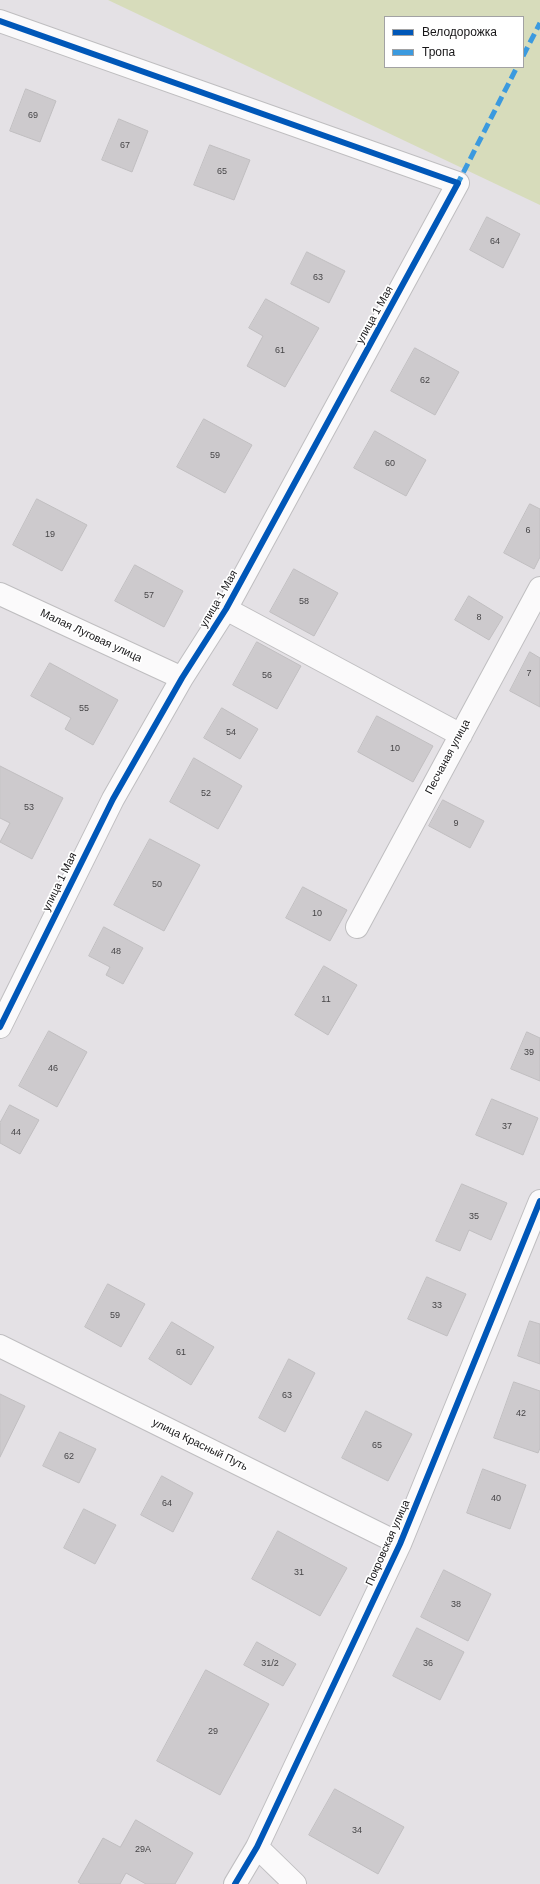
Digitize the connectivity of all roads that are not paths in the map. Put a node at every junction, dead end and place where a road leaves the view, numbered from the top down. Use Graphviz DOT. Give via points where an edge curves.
graph roads {
  1 [pos="0,22"];
  2 [pos="540,588"];
  3 [pos="0,594"];
  4 [pos="226,609"];
  5 [pos="182,678"];
  6 [pos="461,735"];
  7 [pos="356,927"];
  8 [pos="0,1026"];
  9 [pos="540,1201"];
  10 [pos="0,1346"];
  11 [pos="400,1544"];
  12 [pos="257,1848"];
  13 [pos="236,1884"];
  14 [pos="295,1884"];
  1 -- 4 [label="street, улица 1 Мая" via="458,183"];
  2 -- 6 [label="street, Песчаная улица"];
  3 -- 5 [label="street, Малая Луговая улица"];
  4 -- 5 [label="street, улица 1 Мая"];
  4 -- 6 [label="street"];
  5 -- 8 [label="street, улица 1 Мая" via="113,799"];
  6 -- 7 [label="street, Песчаная улица"];
  9 -- 11 [label="street, Покровская улица"];
  10 -- 11 [label="street, улица Красный Путь"];
  11 -- 12 [label="street, Покровская улица"];
  12 -- 13 [label="street, Покровская улица"];
  12 -- 14 [label="street"];
}
